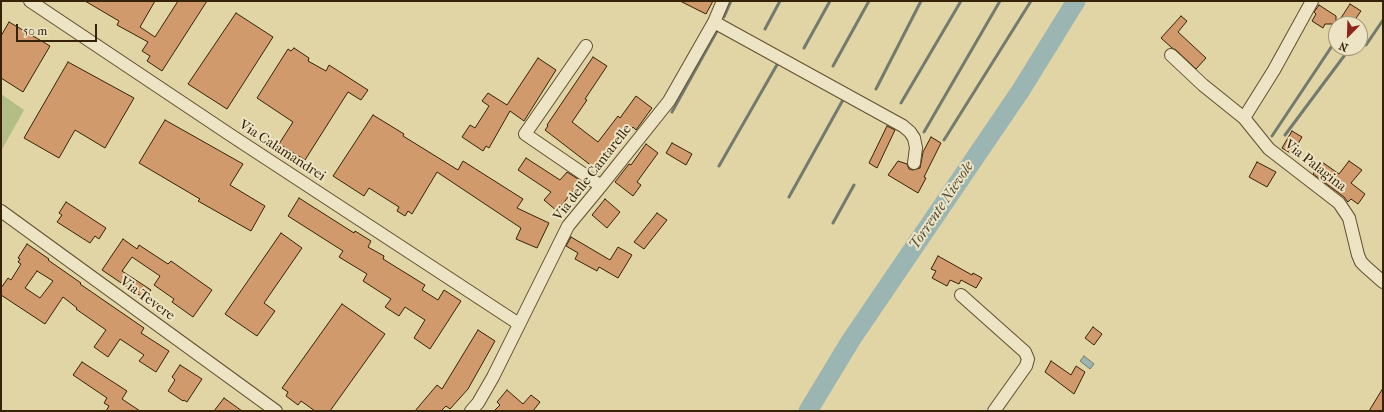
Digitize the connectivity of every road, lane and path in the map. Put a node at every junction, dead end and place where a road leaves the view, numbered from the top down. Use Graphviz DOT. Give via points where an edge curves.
graph roads {
  1 [pos="30,1"];
  2 [pos="723,1"];
  3 [pos="1312,1"];
  4 [pos="714,22"];
  5 [pos="586,46"];
  6 [pos="1171,55"];
  7 [pos="1244,118"];
  8 [pos="914,163"];
  9 [pos="601,186"];
  10 [pos="1,211"];
  11 [pos="1383,282"];
  12 [pos="961,295"];
  13 [pos="519,324"];
  14 [pos="276,411"];
  15 [pos="471,411"];
  16 [pos="994,411"];
  1 -- 13 [label="street, Via Calamandrei"];
  2 -- 4 [label="street, Via delle Cantarelle"];
  3 -- 7 [label="street"];
  4 -- 8 [label="street" via="903,126 914,138"];
  4 -- 9 [label="street, Via delle Cantarelle" via="669,101"];
  5 -- 9 [label="street" via="525,134"];
  6 -- 7 [label="street, Via Palagina"];
  7 -- 11 [label="street, Via Palagina" via="1269,149 1339,203 1349,218 1358,255 1366,267"];
  9 -- 13 [label="street, Via delle Cantarelle" via="568,226"];
  10 -- 14 [label="street, Via Tevere"];
  12 -- 16 [label="street" via="1025,352 1028,359 1026,366"];
  13 -- 15 [label="street, Via delle Cantarelle" via="493,377"];
}
